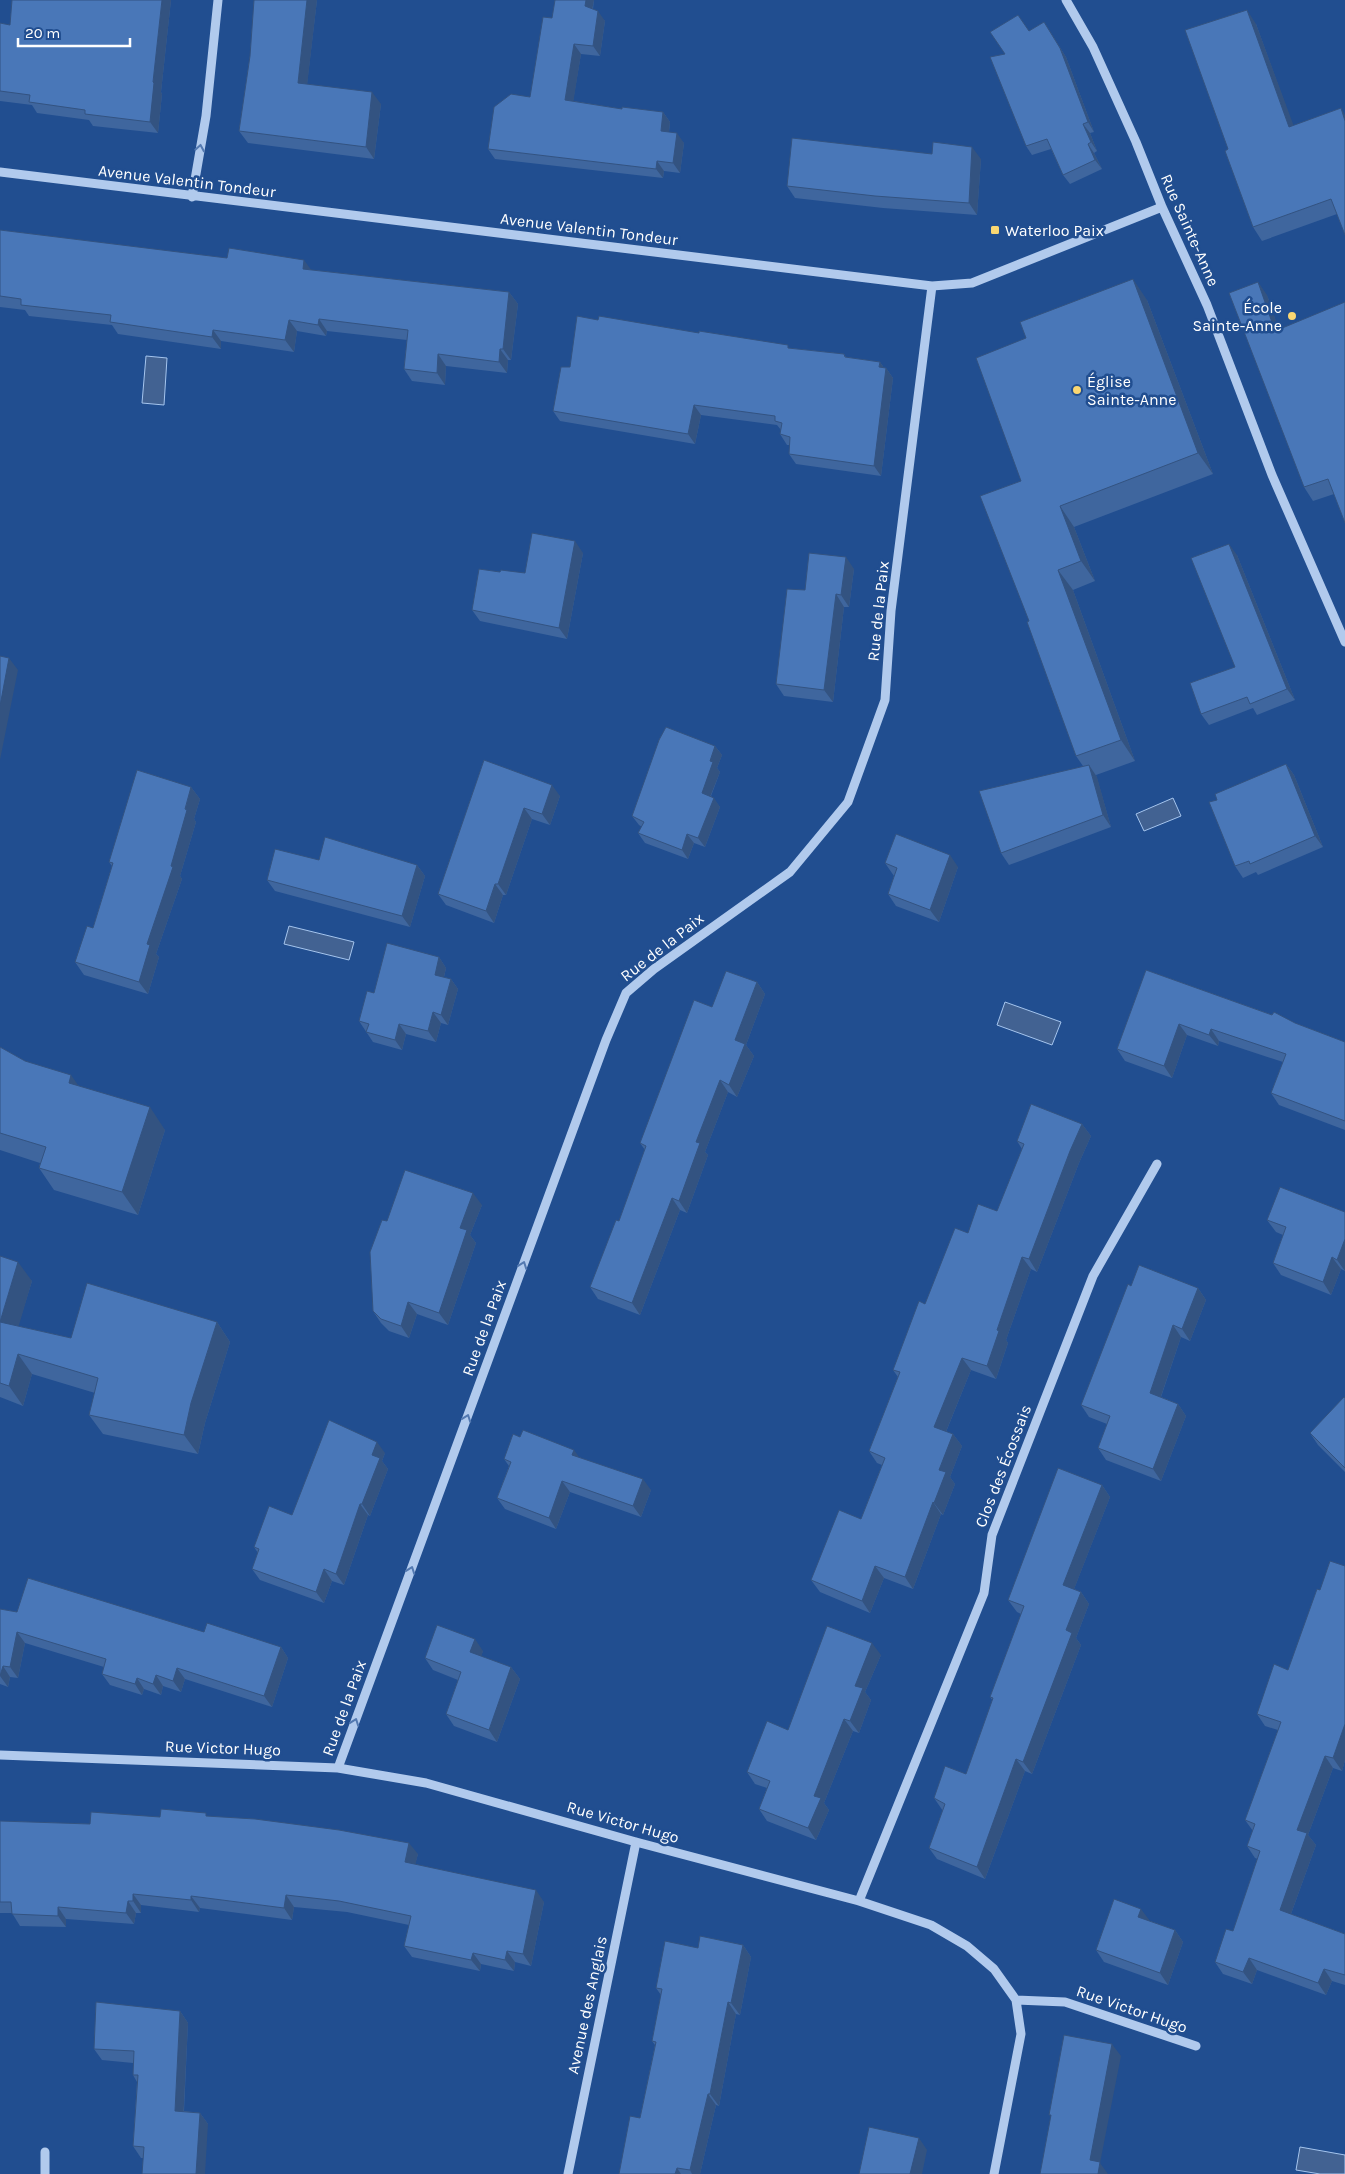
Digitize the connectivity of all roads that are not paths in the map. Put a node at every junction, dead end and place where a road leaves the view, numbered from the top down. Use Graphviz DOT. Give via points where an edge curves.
graph roads {
  1 [pos="218,0"];
  2 [pos="1066,0"];
  3 [pos="0,172"];
  4 [pos="192,196"];
  5 [pos="1162,207"];
  6 [pos="932,286"];
  7 [pos="1345,642"];
  8 [pos="1157,1164"];
  9 [pos="0,1755"];
  10 [pos="338,1768"];
  11 [pos="636,1842"];
  12 [pos="859,1901"];
  13 [pos="1016,2000"];
  14 [pos="1196,2046"];
  15 [pos="45,2152"];
  16 [pos="45,2174"];
  17 [pos="568,2174"];
  18 [pos="994,2174"];
  4 -- 1 [label="street, one-way" via="206,116"];
  2 -- 5 [label="street, Rue Sainte-Anne" via="1094,47"];
  3 -- 4 [label="street, Avenue Valentin Tondeur"];
  4 -- 6 [label="street, Avenue Valentin Tondeur"];
  5 -- 6 [label="street, Avenue Valentin Tondeur" via="972,283"];
  5 -- 7 [label="street, Rue Sainte-Anne" via="1206,305 1272,476"];
  10 -- 6 [label="street, Rue de la Paix, one-way" via="626,993 654,969 790,872 848,802 885,700 891,611"];
  8 -- 12 [label="street, Clos des Écossais" via="1093,1276 992,1536 984,1593"];
  9 -- 10 [label="street, Rue Victor Hugo"];
  10 -- 11 [label="street, Rue Victor Hugo" via="426,1783"];
  11 -- 12 [label="street, Rue Victor Hugo"];
  11 -- 17 [label="street, Avenue des Anglais"];
  12 -- 13 [label="street, Rue Victor Hugo" via="931,1925 967,1946 994,1969"];
  13 -- 14 [label="street, Rue Victor Hugo" via="1065,2002"];
  13 -- 18 [label="street" via="1021,2034"];
  15 -- 16 [label="street"];
}
